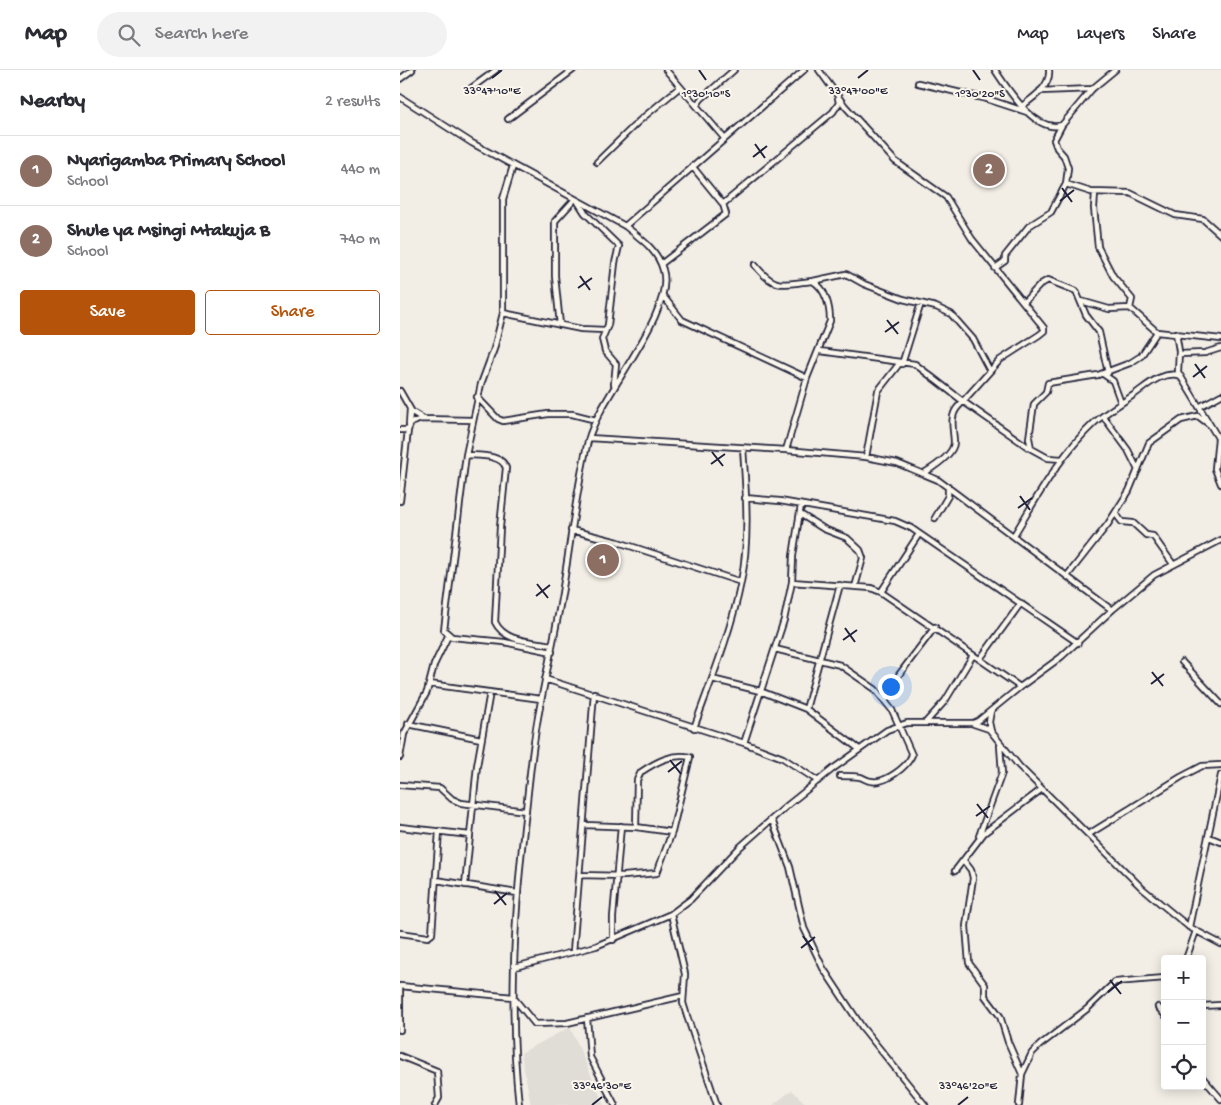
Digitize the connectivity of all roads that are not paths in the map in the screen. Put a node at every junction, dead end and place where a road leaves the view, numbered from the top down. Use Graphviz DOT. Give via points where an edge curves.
graph roads {
  1 [pos="412,70"];
  2 [pos="496,70"];
  3 [pos="572,70"];
  4 [pos="734,70"];
  5 [pos="804,70"];
  6 [pos="820,70"];
  7 [pos="995,70"];
  8 [pos="1049,70"];
  9 [pos="1115,70"];
  10 [pos="669,71"];
  11 [pos="400,79"];
  12 [pos="918,83"];
  13 [pos="680,87"];
  14 [pos="470,89"];
  15 [pos="1092,89"];
  16 [pos="1040,91"];
  17 [pos="400,97"];
  18 [pos="838,98"];
  19 [pos="697,105"];
  20 [pos="1022,106"];
  21 [pos="1029,113"];
  22 [pos="508,119"];
  23 [pos="1062,125"];
  24 [pos="724,138"];
  25 [pos="596,162"];
  26 [pos="513,166"];
  27 [pos="692,166"];
  28 [pos="1066,184"];
  29 [pos="1095,193"];
  30 [pos="576,200"];
  31 [pos="723,204"];
  32 [pos="624,226"];
  33 [pos="1221,235"];
  34 [pos="661,264"];
  35 [pos="755,265"];
  36 [pos="995,268"];
  37 [pos="814,281"];
  38 [pos="663,296"];
  39 [pos="1081,301"];
  40 [pos="1024,302"];
  41 [pos="921,303"];
  42 [pos="1130,308"];
  43 [pos="503,313"];
  44 [pos="560,325"];
  45 [pos="605,330"];
  46 [pos="1156,332"];
  47 [pos="1176,333"];
  48 [pos="1221,339"];
  49 [pos="1221,348"];
  50 [pos="820,351"];
  51 [pos="1179,354"];
  52 [pos="900,364"];
  53 [pos="990,371"];
  54 [pos="1105,373"];
  55 [pos="1179,375"];
  56 [pos="807,378"];
  57 [pos="613,388"];
  58 [pos="400,391"];
  59 [pos="1221,395"];
  60 [pos="477,397"];
  61 [pos="964,402"];
  62 [pos="1121,404"];
  63 [pos="1199,407"];
  64 [pos="410,410"];
  65 [pos="1103,416"];
  66 [pos="426,419"];
  67 [pos="473,420"];
  68 [pos="596,420"];
  69 [pos="1210,425"];
  70 [pos="408,428"];
  71 [pos="400,430"];
  72 [pos="589,438"];
  73 [pos="742,448"];
  74 [pos="1031,448"];
  75 [pos="786,450"];
  76 [pos="466,454"];
  77 [pos="866,457"];
  78 [pos="1062,459"];
  79 [pos="1221,468"];
  80 [pos="1138,470"];
  81 [pos="924,473"];
  82 [pos="1216,473"];
  83 [pos="1221,484"];
  84 [pos="948,486"];
  85 [pos="745,498"];
  86 [pos="400,501"];
  87 [pos="801,505"];
  88 [pos="1115,513"];
  89 [pos="800,514"];
  90 [pos="935,518"];
  91 [pos="572,530"];
  92 [pos="919,534"];
  93 [pos="1014,535"];
  94 [pos="1221,540"];
  95 [pos="1173,564"];
  96 [pos="1067,576"];
  97 [pos="741,582"];
  98 [pos="792,582"];
  99 [pos="840,585"];
  100 [pos="855,587"];
  101 [pos="881,592"];
  102 [pos="1021,603"];
  103 [pos="1112,610"];
  104 [pos="935,627"];
  105 [pos="448,636"];
  106 [pos="1078,643"];
  107 [pos="552,645"];
  108 [pos="774,649"];
  109 [pos="552,652"];
  110 [pos="973,655"];
  111 [pos="980,659"];
  112 [pos="820,660"];
  113 [pos="1182,662"];
  114 [pos="712,678"];
  115 [pos="545,679"];
  116 [pos="430,684"];
  117 [pos="1020,687"];
  118 [pos="888,690"];
  119 [pos="760,691"];
  120 [pos="490,692"];
  121 [pos="878,692"];
  122 [pos="594,693"];
  123 [pos="541,699"];
  124 [pos="886,701"];
  125 [pos="1221,704"];
  126 [pos="806,709"];
  127 [pos="991,711"];
  128 [pos="926,722"];
  129 [pos="973,723"];
  130 [pos="408,724"];
  131 [pos="899,725"];
  132 [pos="694,728"];
  133 [pos="992,732"];
  134 [pos="481,739"];
  135 [pos="744,743"];
  136 [pos="1000,745"];
  137 [pos="859,749"];
  138 [pos="400,757"];
  139 [pos="1221,765"];
  140 [pos="1221,775"];
  141 [pos="840,776"];
  142 [pos="818,780"];
  143 [pos="400,785"];
  144 [pos="1042,789"];
  145 [pos="472,805"];
  146 [pos="526,811"];
  147 [pos="772,820"];
  148 [pos="584,825"];
  149 [pos="621,826"];
  150 [pos="636,826"];
  151 [pos="400,827"];
  152 [pos="439,831"];
  153 [pos="672,832"];
  154 [pos="1089,834"];
  155 [pos="470,835"];
  156 [pos="1209,837"];
  157 [pos="977,840"];
  158 [pos="1221,842"];
  159 [pos="964,860"];
  160 [pos="955,872"];
  161 [pos="580,875"];
  162 [pos="617,875"];
  163 [pos="436,880"];
  164 [pos="465,885"];
  165 [pos="517,893"];
  166 [pos="671,914"];
  167 [pos="1189,927"];
  168 [pos="1196,931"];
  169 [pos="400,933"];
  170 [pos="613,940"];
  171 [pos="1221,944"];
  172 [pos="573,952"];
  173 [pos="1187,955"];
  174 [pos="515,967"];
  175 [pos="1161,978"];
  176 [pos="400,986"];
  177 [pos="684,996"];
  178 [pos="513,997"];
  179 [pos="1206,1006"];
  180 [pos="1221,1006"];
  181 [pos="587,1018"];
  182 [pos="400,1030"];
  183 [pos="401,1057"];
  184 [pos="1022,1074"];
  185 [pos="1206,1082"];
  186 [pos="439,1098"];
  187 [pos="1221,1099"];
  188 [pos="435,1105"];
  189 [pos="439,1105"];
  190 [pos="519,1105"];
  191 [pos="615,1105"];
  192 [pos="717,1105"];
  193 [pos="925,1105"];
  194 [pos="1019,1105"];
  1 -- 11 [label="street"];
  2 -- 14 [label="street"];
  3 -- 22 [label="street"];
  4 -- 19 [label="street"];
  5 -- 24 [label="street"];
  6 -- 18 [label="street"];
  7 -- 20 [label="street"];
  8 -- 16 [label="street" via="1048,79"];
  9 -- 15 [label="street"];
  10 -- 13 [label="street"];
  12 -- 21 [label="street"];
  13 -- 19 [label="street"];
  13 -- 25 [label="street"];
  15 -- 16 [label="street"];
  15 -- 23 [label="street"];
  16 -- 20 [label="street"];
  17 -- 26 [label="street"];
  18 -- 31 [label="street" via="839,103 833,112"];
  18 -- 36 [label="street" via="895,161 946,196 972,239"];
  19 -- 24 [label="street"];
  20 -- 21 [label="street"];
  21 -- 23 [label="street" via="1048,127"];
  23 -- 28 [label="street" via="1054,140 1068,168"];
  24 -- 27 [label="street"];
  26 -- 30 [label="street"];
  26 -- 43 [label="street" via="503,199"];
  27 -- 31 [label="street"];
  27 -- 32 [label="street"];
  28 -- 29 [label="street"];
  28 -- 36 [label="street" via="1051,212 1029,226 1005,260"];
  29 -- 33 [label="street" via="1130,194 1175,215 1203,219"];
  29 -- 42 [label="street" via="1098,247 1113,276 1132,299"];
  30 -- 32 [label="street"];
  30 -- 44 [label="street" via="555,221 555,276"];
  30 -- 45 [label="street" via="620,246"];
  31 -- 34 [label="street" via="724,216"];
  32 -- 34 [label="street" via="643,240"];
  34 -- 38 [label="street" via="665,276"];
  35 -- 37 [label="street" via="765,278 781,284"];
  36 -- 40 [label="street"];
  37 -- 41 [label="street" via="846,274 864,284"];
  37 -- 50 [label="street" via="824,292 830,318"];
  38 -- 56 [label="street" via="682,320"];
  38 -- 57 [label="street" via="654,320"];
  39 -- 40 [label="street" via="1073,289 1048,280"];
  39 -- 42 [label="street" via="1109,309"];
  39 -- 54 [label="street" via="1086,315 1100,332"];
  40 -- 53 [label="street" via="1044,331 1000,360"];
  41 -- 52 [label="street"];
  41 -- 53 [label="street" via="936,306 957,319"];
  42 -- 46 [label="street"];
  43 -- 44 [label="street"];
  43 -- 60 [label="street"];
  44 -- 45 [label="street"];
  45 -- 57 [label="street" via="604,347 616,364"];
  46 -- 47 [label="street"];
  46 -- 54 [label="street" via="1141,356 1130,364"];
  47 -- 48 [label="street"];
  47 -- 51 [label="street"];
  49 -- 51 [label="street" via="1205,353"];
  50 -- 52 [label="street"];
  50 -- 56 [label="street"];
  51 -- 55 [label="street"];
  52 -- 61 [label="street" via="919,366"];
  52 -- 77 [label="street" via="878,391"];
  53 -- 61 [label="street"];
  54 -- 62 [label="street" via="1113,381"];
  54 -- 74 [label="street" via="1047,384 1046,392 1034,404 1029,438"];
  55 -- 62 [label="street" via="1165,374"];
  55 -- 63 [label="street"];
  56 -- 75 [label="street"];
  57 -- 68 [label="street"];
  58 -- 64 [label="street"];
  59 -- 63 [label="street"];
  60 -- 67 [label="street"];
  60 -- 68 [label="street" via="498,419 503,420 548,414 572,414"];
  61 -- 74 [label="street"];
  61 -- 81 [label="street" via="954,412 953,446 941,461"];
  62 -- 65 [label="street"];
  63 -- 69 [label="street"];
  64 -- 66 [label="street"];
  64 -- 70 [label="street"];
  65 -- 78 [label="street"];
  65 -- 80 [label="street" via="1132,456"];
  66 -- 67 [label="street"];
  66 -- 70 [label="street" via="414,420"];
  67 -- 76 [label="street"];
  68 -- 72 [label="street"];
  69 -- 80 [label="street" via="1198,416 1181,420 1149,443"];
  69 -- 82 [label="street" via="1218,441"];
  70 -- 71 [label="street"];
  70 -- 86 [label="street"];
  72 -- 73 [label="street"];
  72 -- 91 [label="street"];
  73 -- 75 [label="street"];
  73 -- 85 [label="street"];
  74 -- 78 [label="street" via="1048,458"];
  75 -- 77 [label="street"];
  76 -- 105 [label="street" via="444,630"];
  76 -- 107 [label="street" via="499,459 506,468 495,622 501,630 519,640"];
  77 -- 81 [label="street"];
  78 -- 93 [label="street"];
  79 -- 82 [label="street"];
  80 -- 88 [label="street"];
  81 -- 84 [label="street"];
  82 -- 83 [label="street"];
  84 -- 90 [label="street" via="948,496"];
  84 -- 93 [label="street"];
  85 -- 87 [label="street"];
  85 -- 97 [label="street" via="745,556"];
  87 -- 89 [label="street"];
  87 -- 92 [label="street" via="894,520"];
  88 -- 95 [label="street" via="1122,522 1133,523 1153,536"];
  88 -- 96 [label="street"];
  89 -- 98 [label="street"];
  89 -- 100 [label="street" via="847,538 860,550 862,558"];
  91 -- 97 [label="street"];
  91 -- 107 [label="street"];
  92 -- 101 [label="street"];
  92 -- 102 [label="street"];
  93 -- 96 [label="street"];
  94 -- 95 [label="street"];
  95 -- 103 [label="street" via="1154,575"];
  96 -- 103 [label="street"];
  97 -- 114 [label="street"];
  98 -- 99 [label="street"];
  98 -- 108 [label="street"];
  99 -- 100 [label="street"];
  99 -- 112 [label="street"];
  100 -- 101 [label="street"];
  101 -- 104 [label="street"];
  102 -- 106 [label="street"];
  102 -- 111 [label="street"];
  103 -- 106 [label="street"];
  104 -- 110 [label="street"];
  104 -- 118 [label="street"];
  105 -- 109 [label="street" via="504,642"];
  105 -- 116 [label="street" via="434,665"];
  106 -- 117 [label="street"];
  107 -- 109 [label="street"];
  108 -- 112 [label="street"];
  108 -- 119 [label="street"];
  109 -- 115 [label="street"];
  110 -- 111 [label="street"];
  110 -- 128 [label="street" via="945,700"];
  111 -- 117 [label="street"];
  112 -- 121 [label="street" via="840,665"];
  112 -- 126 [label="street"];
  113 -- 125 [label="street"];
  114 -- 119 [label="street"];
  114 -- 132 [label="street"];
  115 -- 122 [label="street"];
  115 -- 123 [label="street"];
  116 -- 120 [label="street"];
  116 -- 130 [label="street"];
  117 -- 127 [label="street"];
  118 -- 121 [label="street"];
  118 -- 124 [label="street"];
  119 -- 126 [label="street"];
  119 -- 135 [label="street"];
  120 -- 123 [label="street"];
  120 -- 134 [label="street"];
  121 -- 124 [label="street"];
  122 -- 132 [label="street"];
  122 -- 148 [label="street"];
  123 -- 146 [label="street"];
  124 -- 131 [label="street"];
  126 -- 137 [label="street"];
  127 -- 129 [label="street"];
  127 -- 133 [label="street" via="989,722"];
  128 -- 129 [label="street"];
  128 -- 131 [label="street"];
  129 -- 133 [label="street"];
  130 -- 134 [label="street"];
  130 -- 138 [label="street"];
  131 -- 137 [label="street"];
  131 -- 141 [label="street" via="912,755 899,770 871,782 857,776"];
  132 -- 135 [label="street"];
  133 -- 136 [label="street"];
  134 -- 145 [label="street"];
  135 -- 142 [label="street" via="783,758"];
  136 -- 144 [label="street"];
  136 -- 157 [label="street" via="1002,773"];
  137 -- 142 [label="street"];
  139 -- 154 [label="street" via="1202,766"];
  140 -- 156 [label="street"];
  142 -- 147 [label="street"];
  143 -- 145 [label="street" via="440,788 456,802"];
  144 -- 154 [label="street"];
  144 -- 157 [label="street" via="993,824"];
  145 -- 146 [label="street"];
  145 -- 155 [label="street"];
  146 -- 165 [label="street"];
  147 -- 166 [label="street" via="740,847 691,899"];
  147 -- 193 [label="street" via="790,867 804,928 823,968 862,1027"];
  148 -- 149 [label="street"];
  148 -- 161 [label="street"];
  149 -- 150 [label="street"];
  149 -- 162 [label="street"];
  150 -- 153 [label="street"];
  150 -- 153 [label="street" via="638,776 667,758 690,757"];
  151 -- 152 [label="street"];
  152 -- 155 [label="street"];
  152 -- 163 [label="street"];
  153 -- 162 [label="street" via="657,873"];
  154 -- 167 [label="street" via="1143,889"];
  155 -- 164 [label="street"];
  156 -- 158 [label="street"];
  156 -- 167 [label="street"];
  157 -- 159 [label="street"];
  159 -- 160 [label="street"];
  159 -- 184 [label="street" via="973,878 966,926 969,963 985,985 986,998 1000,1016"];
  161 -- 162 [label="street"];
  161 -- 172 [label="street"];
  162 -- 170 [label="street"];
  163 -- 164 [label="street"];
  163 -- 169 [label="street" via="432,934 428,937"];
  164 -- 165 [label="street"];
  165 -- 174 [label="street"];
  166 -- 170 [label="street"];
  166 -- 177 [label="street" via="685,974"];
  167 -- 168 [label="street"];
  168 -- 171 [label="street"];
  168 -- 173 [label="street"];
  170 -- 172 [label="street"];
  172 -- 174 [label="street"];
  174 -- 178 [label="street"];
  175 -- 184 [label="street" via="1113,983 1087,1008 1040,1044"];
  176 -- 178 [label="street"];
  176 -- 182 [label="street"];
  177 -- 181 [label="street"];
  177 -- 192 [label="street" via="687,1016"];
  178 -- 181 [label="street" via="535,1024"];
  178 -- 190 [label="street"];
  179 -- 180 [label="street"];
  181 -- 191 [label="street" via="590,1057"];
  183 -- 186 [label="street" via="436,1070"];
  184 -- 194 [label="street"];
  185 -- 187 [label="street"];
  186 -- 188 [label="street"];
  186 -- 189 [label="street"];
}
